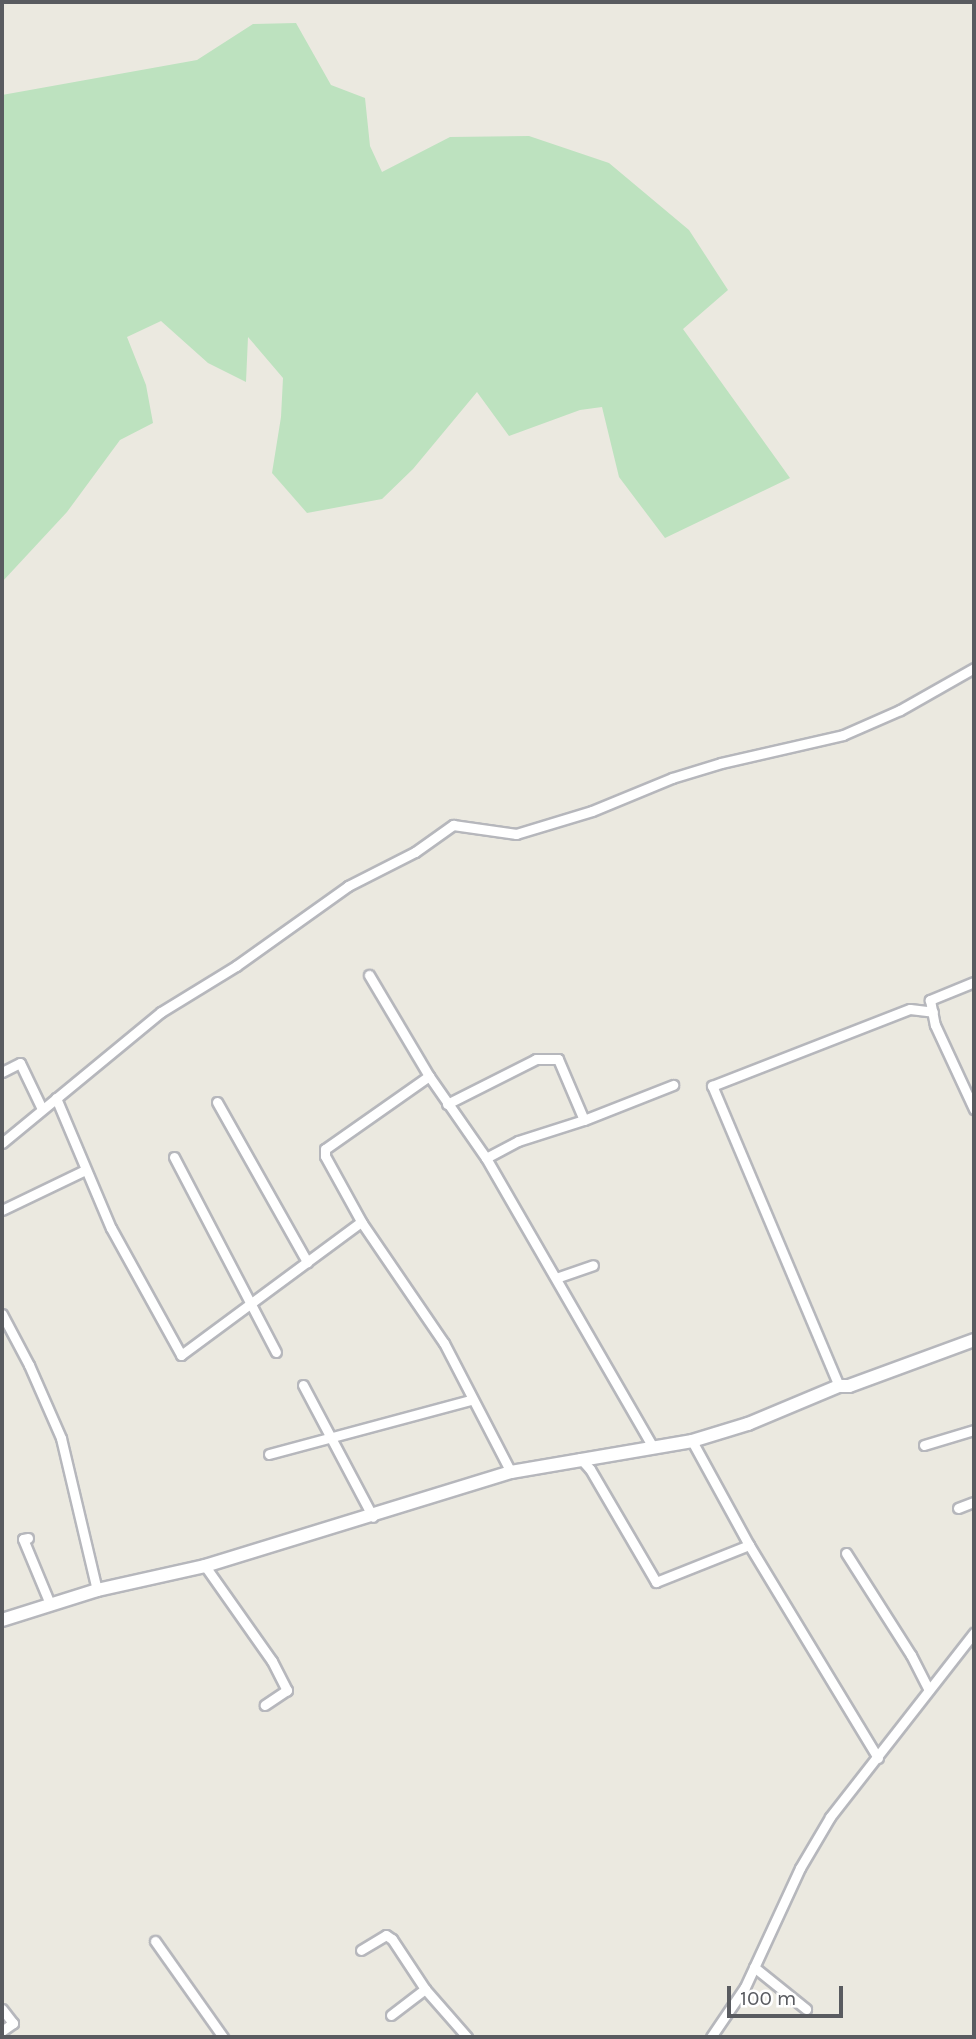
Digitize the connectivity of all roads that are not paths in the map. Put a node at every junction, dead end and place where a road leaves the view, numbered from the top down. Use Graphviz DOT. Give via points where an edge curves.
graph roads {
  1 [pos="974,668"];
  2 [pos="369,975"];
  3 [pos="974,982"];
  4 [pos="933,1012"];
  5 [pos="2,1072"];
  6 [pos="429,1076"];
  7 [pos="673,1085"];
  8 [pos="56,1098"];
  9 [pos="217,1102"];
  10 [pos="447,1104"];
  11 [pos="42,1109"];
  12 [pos="974,1109"];
  13 [pos="584,1120"];
  14 [pos="2,1143"];
  15 [pos="174,1157"];
  16 [pos="486,1158"];
  17 [pos="85,1170"];
  18 [pos="2,1210"];
  19 [pos="361,1222"];
  20 [pos="307,1262"];
  21 [pos="593,1265"];
  22 [pos="556,1278"];
  23 [pos="251,1303"];
  24 [pos="2,1314"];
  25 [pos="974,1340"];
  26 [pos="276,1352"];
  27 [pos="303,1385"];
  28 [pos="839,1386"];
  29 [pos="471,1399"];
  30 [pos="974,1430"];
  31 [pos="332,1437"];
  32 [pos="692,1441"];
  33 [pos="924,1445"];
  34 [pos="653,1447"];
  35 [pos="269,1454"];
  36 [pos="580,1458"];
  37 [pos="511,1472"];
  38 [pos="974,1502"];
  39 [pos="958,1508"];
  40 [pos="373,1517"];
  41 [pos="28,1538"];
  42 [pos="750,1545"];
  43 [pos="846,1553"];
  44 [pos="205,1566"];
  45 [pos="97,1590"];
  46 [pos="50,1604"];
  47 [pos="2,1620"];
  48 [pos="974,1633"];
  49 [pos="929,1690"];
  50 [pos="265,1705"];
  51 [pos="878,1758"];
  52 [pos="155,1941"];
  53 [pos="361,1950"];
  54 [pos="754,1967"];
  55 [pos="425,1989"];
  56 [pos="2,2009"];
  57 [pos="806,2010"];
  58 [pos="391,2015"];
  59 [pos="2,2031"];
  60 [pos="223,2037"];
  61 [pos="467,2037"];
  62 [pos="711,2037"];
  1 -- 8 [label="street" via="900,710 843,735 721,762 516,834 453,825 415,852 348,886 161,1012"];
  2 -- 6 [label="street"];
  3 -- 4 [label="street" via="930,1000"];
  4 -- 12 [label="street"];
  4 -- 28 [label="street" via="910,1009 712,1086"];
  5 -- 11 [label="street" via="20,1063"];
  6 -- 10 [label="street"];
  6 -- 19 [label="street" via="325,1149"];
  7 -- 13 [label="street"];
  8 -- 11 [label="street"];
  8 -- 17 [label="street"];
  9 -- 20 [label="street"];
  10 -- 13 [label="street" via="536,1059 558,1059"];
  10 -- 16 [label="street"];
  11 -- 14 [label="street"];
  13 -- 16 [label="street" via="518,1141"];
  15 -- 23 [label="street"];
  16 -- 22 [label="street"];
  17 -- 18 [label="street"];
  17 -- 23 [label="street" via="111,1228 181,1355"];
  19 -- 20 [label="street"];
  19 -- 29 [label="street" via="444,1343"];
  20 -- 23 [label="street"];
  21 -- 22 [label="street"];
  22 -- 34 [label="street"];
  23 -- 26 [label="street"];
  24 -- 45 [label="street" via="61,1438"];
  25 -- 28 [label="main road"];
  27 -- 31 [label="street"];
  28 -- 32 [label="main road" via="748,1424"];
  29 -- 31 [label="street"];
  29 -- 37 [label="street"];
  30 -- 33 [label="street"];
  31 -- 35 [label="street"];
  31 -- 40 [label="street"];
  32 -- 34 [label="main road"];
  32 -- 42 [label="street"];
  34 -- 36 [label="main road"];
  36 -- 37 [label="main road"];
  36 -- 42 [label="street" via="656,1582"];
  37 -- 40 [label="main road"];
  38 -- 39 [label="street"];
  40 -- 44 [label="main road"];
  41 -- 46 [label="street" via="23,1539"];
  42 -- 51 [label="street"];
  43 -- 49 [label="street"];
  44 -- 45 [label="main road"];
  44 -- 50 [label="street" via="288,1690"];
  45 -- 46 [label="main road"];
  46 -- 47 [label="main road"];
  48 -- 49 [label="street"];
  49 -- 51 [label="street"];
  51 -- 54 [label="street" via="830,1817 800,1868"];
  52 -- 60 [label="street"];
  53 -- 55 [label="street" via="386,1934"];
  54 -- 57 [label="street"];
  54 -- 62 [label="street"];
  55 -- 58 [label="street"];
  55 -- 61 [label="street"];
  56 -- 59 [label="street" via="13,2023"];
}
